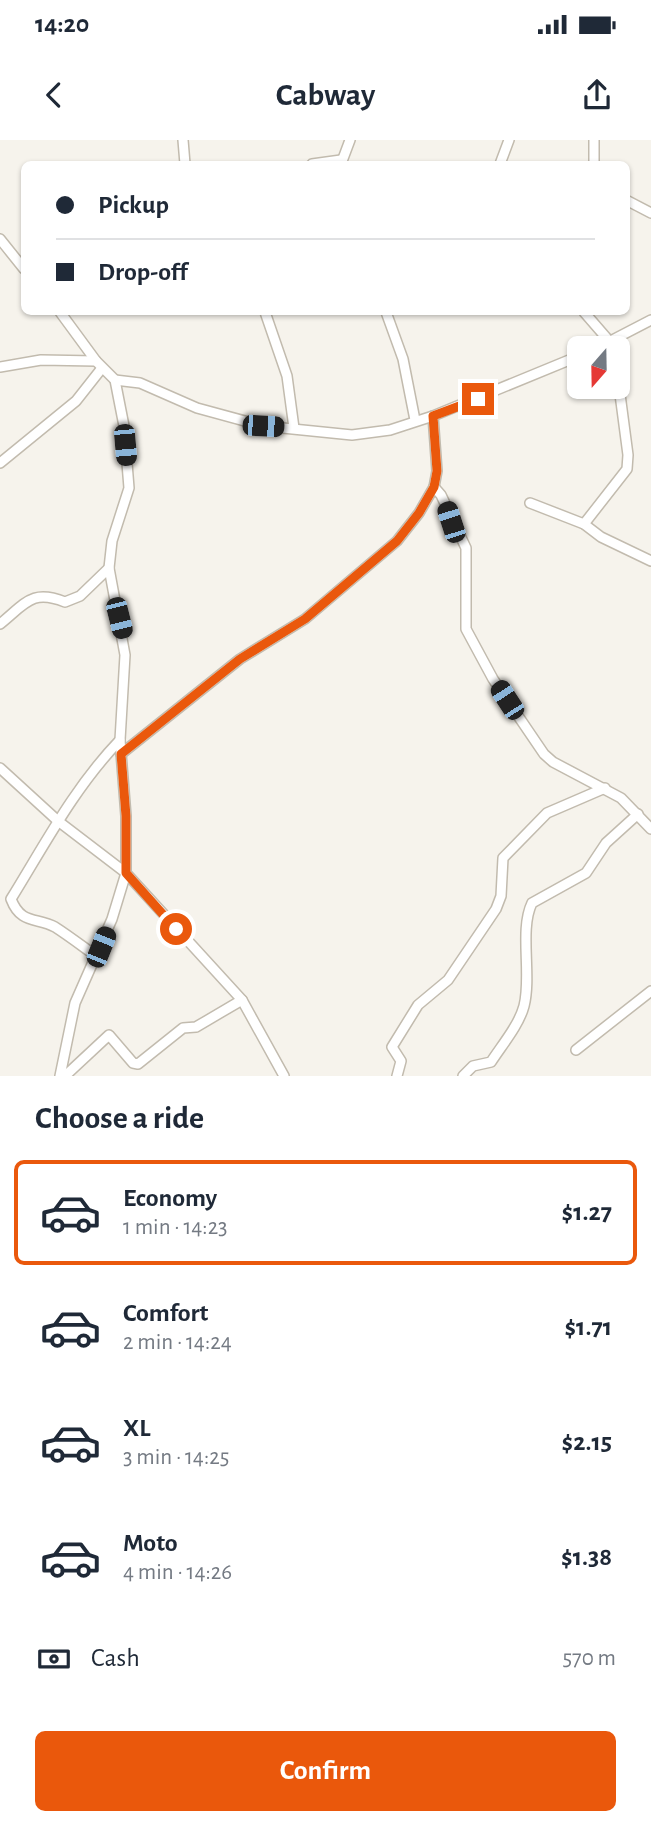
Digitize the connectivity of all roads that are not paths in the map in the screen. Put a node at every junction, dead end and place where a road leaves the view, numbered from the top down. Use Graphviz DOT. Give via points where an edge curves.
graph roads {
  1 [pos="183,140"];
  2 [pos="350,140"];
  3 [pos="509,140"];
  4 [pos="594,140"];
  5 [pos="185,161"];
  6 [pos="341,161"];
  7 [pos="501,161"];
  8 [pos="594,161"];
  9 [pos="630,202"];
  10 [pos="651,213"];
  11 [pos="0,239"];
  12 [pos="21,265"];
  13 [pos="62,315"];
  14 [pos="266,315"];
  15 [pos="387,315"];
  16 [pos="586,315"];
  17 [pos="651,320"];
  18 [pos="599,336"];
  19 [pos="623,336"];
  20 [pos="567,361"];
  21 [pos="99,365"];
  22 [pos="0,367"];
  23 [pos="115,380"];
  24 [pos="621,399"];
  25 [pos="433,416"];
  26 [pos="415,420"];
  27 [pos="294,428"];
  28 [pos="0,463"];
  29 [pos="434,487"];
  30 [pos="530,503"];
  31 [pos="584,524"];
  32 [pos="651,561"];
  33 [pos="109,568"];
  34 [pos="0,624"];
  35 [pos="120,740"];
  36 [pos="121,754"];
  37 [pos="0,768"];
  38 [pos="605,788"];
  39 [pos="638,814"];
  40 [pos="58,821"];
  41 [pos="649,824"];
  42 [pos="126,873"];
  43 [pos="96,956"];
  44 [pos="651,991"];
  45 [pos="242,1000"];
  46 [pos="576,1051"];
  47 [pos="63,1076"];
  48 [pos="284,1076"];
  49 [pos="397,1076"];
  50 [pos="463,1076"];
  1 -- 5 [label="street"];
  2 -- 6 [label="street"];
  3 -- 7 [label="street"];
  4 -- 8 [label="street"];
  9 -- 10 [label="street"];
  11 -- 12 [label="street"];
  13 -- 21 [label="street"];
  14 -- 27 [label="street" via="287,376"];
  15 -- 26 [label="street" via="403,359"];
  16 -- 18 [label="street"];
  17 -- 19 [label="street"];
  20 -- 25 [label="street"];
  21 -- 22 [label="street" via="41,360"];
  21 -- 23 [label="street"];
  21 -- 28 [label="street" via="76,401"];
  23 -- 27 [label="street" via="139,383 197,408 263,426"];
  23 -- 33 [label="street" via="129,488 112,541"];
  24 -- 31 [label="street" via="627,468"];
  25 -- 26 [label="street"];
  25 -- 29 [label="street"];
  26 -- 27 [label="street" via="390,430 352,435"];
  29 -- 36 [label="street" via="412,523 380,558 305,619 220,674"];
  29 -- 38 [label="street" via="466,548 466,629 493,678 544,754"];
  30 -- 31 [label="street"];
  31 -- 32 [label="street"];
  33 -- 34 [label="street" via="80,596 65,602 36,596"];
  33 -- 35 [label="street" via="125,655"];
  35 -- 36 [label="street"];
  35 -- 40 [label="street" via="80,786"];
  36 -- 42 [label="street"];
  37 -- 40 [label="street"];
  38 -- 39 [label="street"];
  38 -- 49 [label="street" via="547,813 503,858 496,909 448,980 418,1005 392,1047 401,1061"];
  39 -- 41 [label="street"];
  39 -- 50 [label="street" via="606,843 586,873 532,904 521,1017 491,1062 473,1066"];
  40 -- 42 [label="street"];
  40 -- 43 [label="street" via="11,899 31,922 54,927"];
  42 -- 43 [label="street"];
  42 -- 45 [label="street"];
  43 -- 47 [label="street" via="75,1003"];
  44 -- 46 [label="street"];
  45 -- 47 [label="street" via="196,1027 183,1028 138,1064 108,1035"];
  45 -- 48 [label="street"];
}
